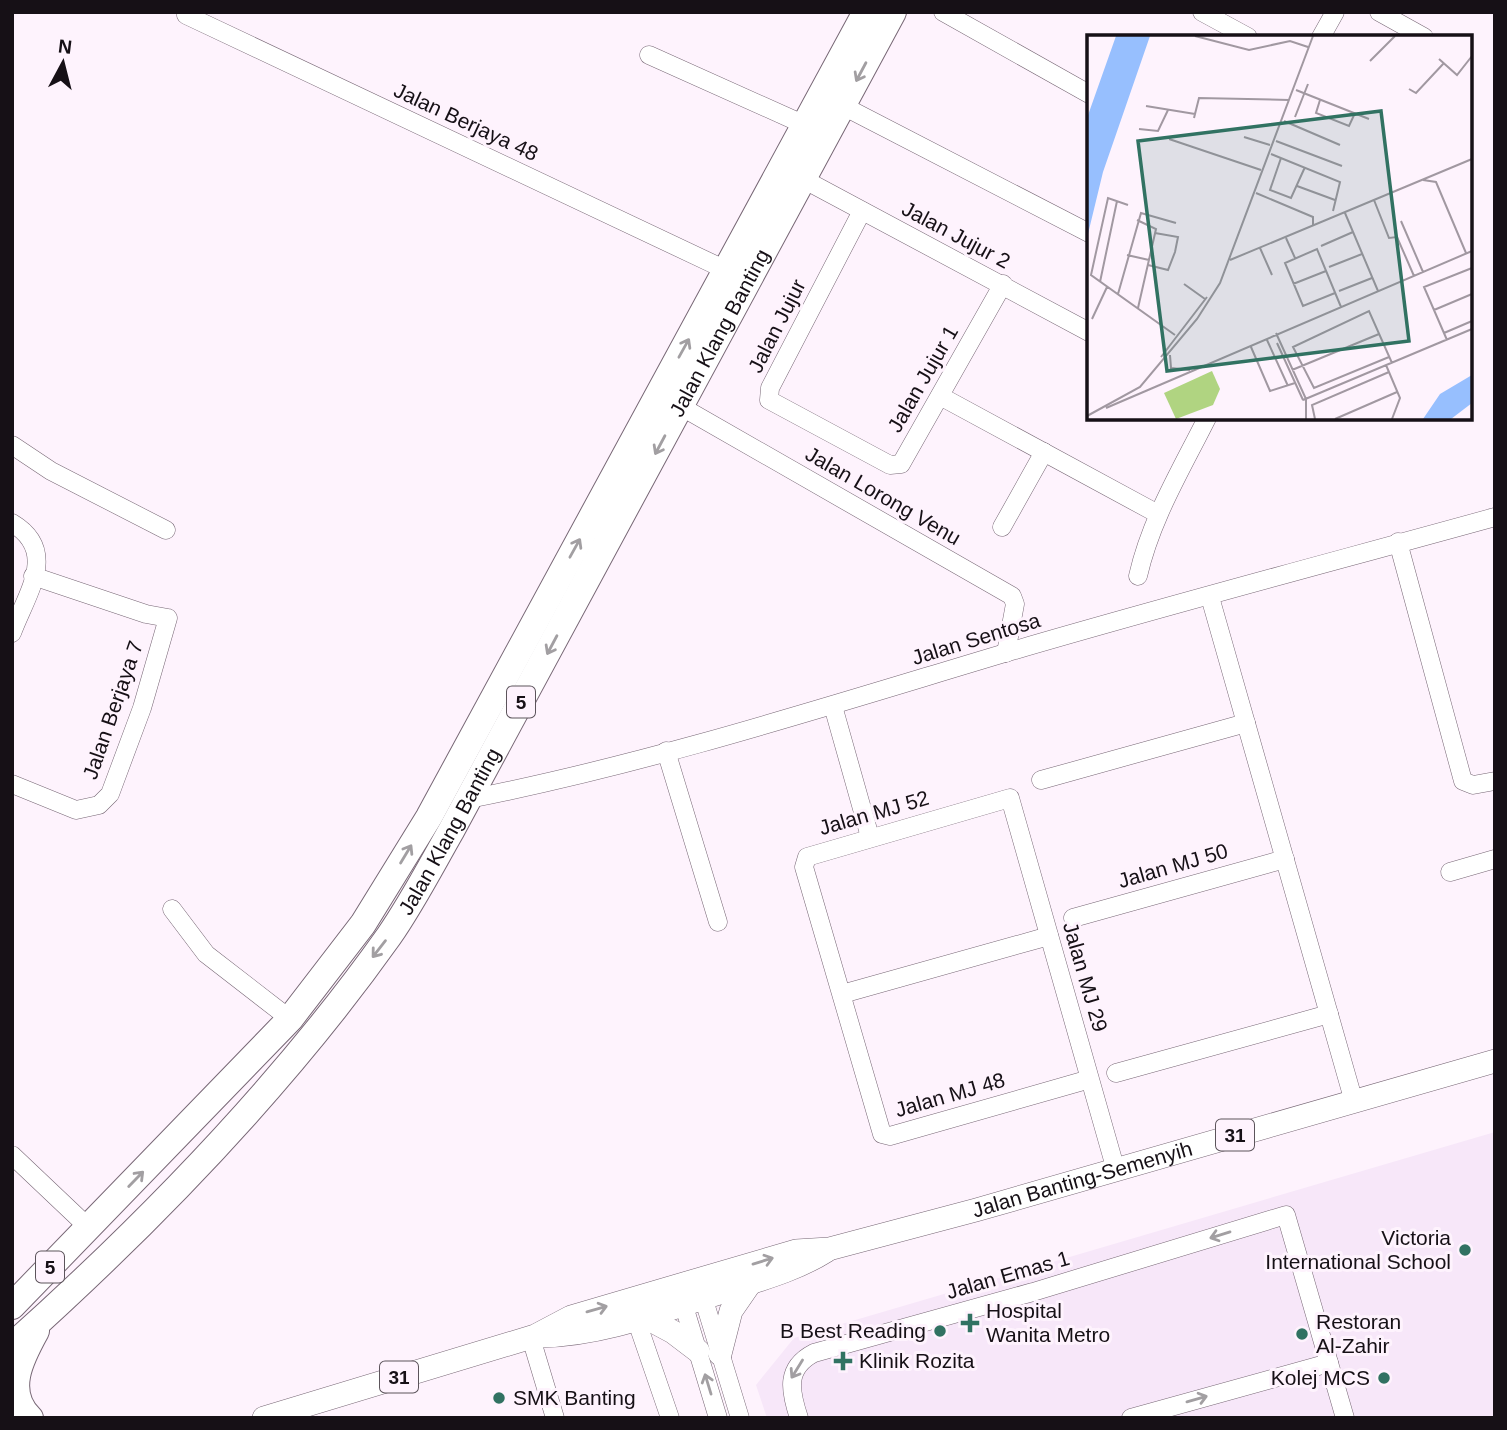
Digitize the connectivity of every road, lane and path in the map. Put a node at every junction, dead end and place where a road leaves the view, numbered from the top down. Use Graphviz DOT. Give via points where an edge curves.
graph roads {
  1 [pos="866,12"];
  2 [pos="894,12"];
  3 [pos="943,12"];
  4 [pos="1202,12"];
  5 [pos="1335,12"];
  6 [pos="1378,12"];
  7 [pos="186,15"];
  8 [pos="1244,35"];
  9 [pos="1322,35"];
  10 [pos="1420,35"];
  11 [pos="649,55"];
  12 [pos="1087,93"];
  13 [pos="843,106"];
  14 [pos="793,120"];
  15 [pos="803,179"];
  16 [pos="862,211"];
  17 [pos="1087,232"];
  18 [pos="726,270"];
  19 [pos="1003,284"];
  20 [pos="1087,331"];
  21 [pos="940,396"];
  22 [pos="680,406"];
  23 [pos="1206,420"];
  24 [pos="830,433"];
  25 [pos="12,445"];
  26 [pos="1044,452"];
  27 [pos="1158,514"];
  28 [pos="1495,517"];
  29 [pos="12,523"];
  30 [pos="1002,527"];
  31 [pos="166,530"];
  32 [pos="1398,542"];
  33 [pos="33,576"];
  34 [pos="1138,576"];
  35 [pos="1210,597"];
  36 [pos="12,633"];
  37 [pos="1006,653"];
  38 [pos="833,706"];
  39 [pos="1246,723"];
  40 [pos="666,751"];
  41 [pos="1041,780"];
  42 [pos="1495,781"];
  43 [pos="12,784"];
  44 [pos="1010,798"];
  45 [pos="469,799"];
  46 [pos="870,837"];
  47 [pos="1285,859"];
  48 [pos="1495,859"];
  49 [pos="1450,872"];
  50 [pos="172,909"];
  51 [pos="1073,918"];
  52 [pos="718,922"];
  53 [pos="1049,936"];
  54 [pos="842,993"];
  55 [pos="1329,1014"];
  56 [pos="290,1019"];
  57 [pos="1495,1061"];
  58 [pos="1116,1073"];
  59 [pos="1090,1079"];
  60 [pos="1354,1102"];
  61 [pos="12,1155"];
  62 [pos="1115,1167"];
  63 [pos="89,1228"];
  64 [pos="829,1249"];
  65 [pos="751,1282"];
  66 [pos="691,1292"];
  67 [pos="12,1306"];
  68 [pos="44,1318"];
  69 [pos="641,1318"];
  70 [pos="533,1337"];
  71 [pos="12,1346"];
  72 [pos="709,1353"];
  73 [pos="1329,1363"];
  74 [pos="30,1418"];
  75 [pos="264,1418"];
  76 [pos="555,1418"];
  77 [pos="670,1418"];
  78 [pos="718,1418"];
  79 [pos="740,1418"];
  80 [pos="799,1418"];
  81 [pos="1131,1418"];
  82 [pos="1345,1418"];
  1 -- 14 [label="highway, Jalan Klang Banting / 5"];
  2 -- 13 [label="highway, Jalan Klang Banting / 5, one-way"];
  3 -- 12 [label="street"];
  4 -- 8 [label="street"];
  5 -- 9 [label="street"];
  6 -- 10 [label="street"];
  7 -- 18 [label="street, Jalan Berjaya 48"];
  11 -- 14 [label="street"];
  13 -- 15 [label="highway, Jalan Klang Banting / 5"];
  13 -- 17 [label="street"];
  14 -- 18 [label="highway, Jalan Klang Banting / 5"];
  15 -- 16 [label="street, Jalan Jujur 2"];
  15 -- 22 [label="highway, Jalan Klang Banting / 5"];
  16 -- 19 [label="street, Jalan Jujur 2"];
  16 -- 24 [label="street, Jalan Jujur" via="770,388 769,400"];
  56 -- 18 [label="highway, Jalan Klang Banting / 5, one-way" via="363,924 429,817"];
  19 -- 20 [label="street, Jalan Jujur 2"];
  19 -- 21 [label="street, Jalan Jujur 1"];
  21 -- 24 [label="street, Jalan Jujur 1" via="901,464 890,465"];
  21 -- 26 [label="street"];
  22 -- 37 [label="street, Jalan Lorong Venu" via="1012,596 1015,604"];
  22 -- 45 [label="highway, Jalan Klang Banting / 5, one-way"];
  23 -- 27 [label="street"];
  25 -- 31 [label="street" via="51,471"];
  26 -- 27 [label="street"];
  26 -- 30 [label="street"];
  27 -- 34 [label="street"];
  28 -- 32 [label="street, Jalan Sentosa"];
  29 -- 33 [label="street" via="34,542 39,556"];
  32 -- 35 [label="street, Jalan Sentosa"];
  32 -- 42 [label="street" via="1463,781 1473,785"];
  33 -- 36 [label="street"];
  33 -- 43 [label="street, Jalan Berjaya 7" via="168,618 110,794 99,805 76,810"];
  35 -- 37 [label="street, Jalan Sentosa"];
  35 -- 39 [label="street"];
  37 -- 38 [label="street, Jalan Sentosa"];
  38 -- 40 [label="street, Jalan Sentosa"];
  38 -- 46 [label="street"];
  39 -- 41 [label="street"];
  39 -- 47 [label="street"];
  40 -- 45 [label="street, Jalan Sentosa"];
  40 -- 52 [label="street"];
  44 -- 46 [label="street, Jalan MJ 52"];
  44 -- 53 [label="street, Jalan MJ 29"];
  45 -- 68 [label="highway, Jalan Klang Banting / 5, one-way" via="390,935 289,1063 224,1136"];
  46 -- 54 [label="street, Jalan MJ 52" via="807,857 804,862"];
  47 -- 51 [label="street, Jalan MJ 50"];
  47 -- 55 [label="street"];
  48 -- 49 [label="street"];
  50 -- 56 [label="street" via="206,954"];
  53 -- 54 [label="street"];
  53 -- 59 [label="street, Jalan MJ 29"];
  54 -- 59 [label="street, Jalan MJ 48" via="886,1137"];
  55 -- 58 [label="street"];
  55 -- 60 [label="street"];
  63 -- 56 [label="highway, Jalan Klang Banting / 5, one-way"];
  57 -- 60 [label="main road, Jalan Banting-Semenyih / 31"];
  59 -- 62 [label="street, Jalan MJ 29"];
  60 -- 62 [label="main road, Jalan Banting-Semenyih / 31"];
  61 -- 63 [label="street"];
  62 -- 64 [label="main road, Jalan Banting-Semenyih / 31"];
  63 -- 67 [label="highway, Jalan Klang Banting / 5"];
  64 -- 65 [label="main road, Jalan Banting-Semenyih / 31" via="801,1267"];
  66 -- 64 [label="main road, Jalan Banting-Semenyih / 31, one-way" via="796,1251"];
  65 -- 66 [label="main road, Jalan Banting-Semenyih / 31"];
  65 -- 72 [label="main road"];
  66 -- 69 [label="main road, Jalan Banting-Semenyih / 31"];
  70 -- 66 [label="main road, Jalan Banting-Semenyih / 31, one-way" via="571,1317"];
  66 -- 72 [label="street"];
  68 -- 71 [label="highway, Jalan Klang Banting / 5"];
  68 -- 74 [label="highway" via="15,1378"];
  69 -- 70 [label="main road, Jalan Banting-Semenyih / 31" via="578,1335"];
  69 -- 72 [label="main road"];
  69 -- 77 [label="street"];
  70 -- 75 [label="main road, Jalan Banting-Semenyih / 31"];
  70 -- 76 [label="street"];
  78 -- 72 [label="street, one-way"];
  72 -- 79 [label="street"];
  73 -- 80 [label="street, Jalan Emas 1, one-way" via="1286,1215 814,1353 793,1371 790,1382"];
  81 -- 73 [label="street, one-way"];
  73 -- 82 [label="street"];
}
